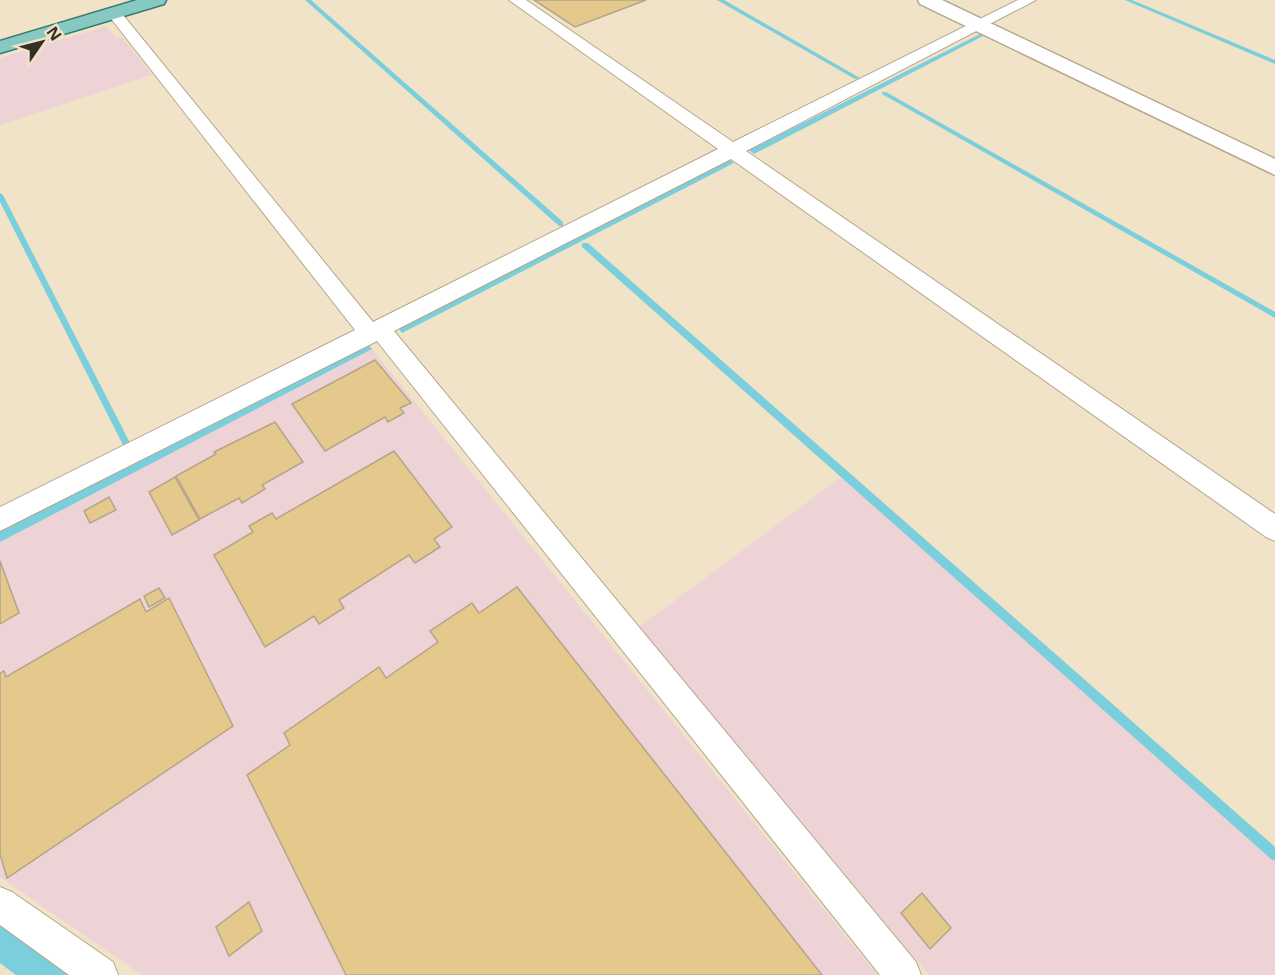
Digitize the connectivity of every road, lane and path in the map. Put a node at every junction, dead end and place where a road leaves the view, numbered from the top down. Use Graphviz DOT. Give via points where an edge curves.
graph roads {
  1 [pos="157,0"];
  2 [pos="516,0"];
  3 [pos="927,0"];
  4 [pos="1029,0"];
  5 [pos="111,4"];
  6 [pos="979,25"];
  7 [pos="0,34"];
  8 [pos="0,47"];
  9 [pos="732,152"];
  10 [pos="1275,168"];
  11 [pos="375,333"];
  12 [pos="0,520"];
  13 [pos="1275,529"];
  14 [pos="0,904"];
  15 [pos="100,975"];
  16 [pos="903,975"];
  1 -- 5 [label="main road"];
  2 -- 9 [label="street"];
  3 -- 6 [label="street"];
  4 -- 6 [label="street"];
  5 -- 7 [label="main road"];
  5 -- 8 [label="main road"];
  5 -- 11 [label="street"];
  6 -- 9 [label="street"];
  6 -- 10 [label="street"];
  9 -- 11 [label="street"];
  9 -- 13 [label="street"];
  11 -- 12 [label="street"];
  11 -- 16 [label="street"];
  14 -- 15 [label="street"];
}
